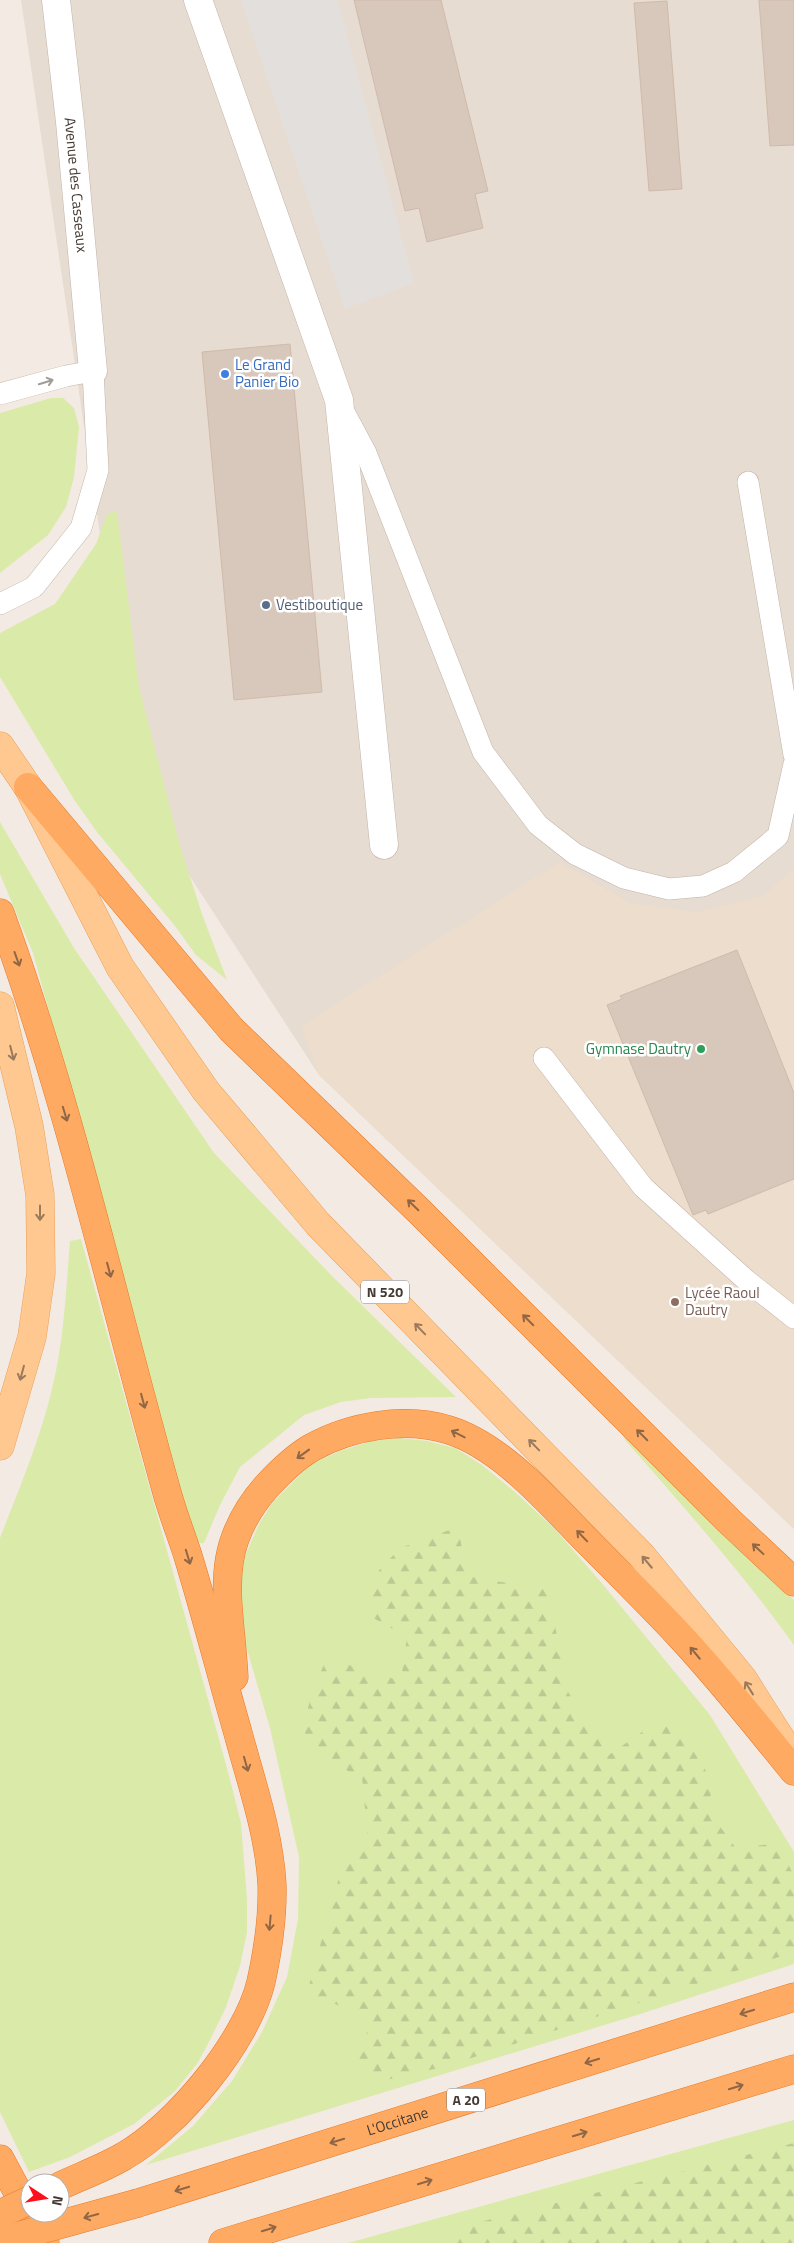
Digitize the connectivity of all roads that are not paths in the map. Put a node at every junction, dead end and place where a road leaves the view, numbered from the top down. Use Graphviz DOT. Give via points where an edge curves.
graph roads {
  1 [pos="56,0"];
  2 [pos="198,0"];
  3 [pos="93,371"];
  4 [pos="0,394"];
  5 [pos="339,400"];
  6 [pos="748,482"];
  7 [pos="0,604"];
  8 [pos="0,746"];
  9 [pos="794,755"];
  10 [pos="794,764"];
  11 [pos="28,787"];
  12 [pos="384,845"];
  13 [pos="0,913"];
  14 [pos="0,1006"];
  15 [pos="544,1058"];
  16 [pos="794,1318"];
  17 [pos="0,1446"];
  18 [pos="794,1582"];
  19 [pos="237,1731"];
  20 [pos="794,1759"];
  21 [pos="794,1771"];
  22 [pos="794,1997"];
  23 [pos="794,2070"];
  24 [pos="0,2158"];
  25 [pos="70,2181"];
  26 [pos="20,2205"];
  27 [pos="0,2214"];
  28 [pos="0,2241"];
  29 [pos="45,2243"];
  30 [pos="223,2243"];
  1 -- 3 [label="street, Avenue des Casseaux"];
  2 -- 5 [label="street"];
  4 -- 3 [label="lane, one-way"];
  3 -- 7 [label="lane" via="98,470 81,528 34,587"];
  5 -- 10 [label="lane" via="366,453 483,752 538,826 575,854 624,878 669,889 703,886 734,872 778,836"];
  5 -- 12 [label="street"];
  6 -- 9 [label="lane"];
  8 -- 11 [label="main road, N 520"];
  18 -- 11 [label="highway, one-way" via="728,1521 421,1213 231,1029"];
  20 -- 11 [label="main road, N 520, one-way" via="743,1679 642,1556 318,1224 206,1091 120,967"];
  13 -- 19 [label="highway, one-way" via="29,992 71,1133 167,1493"];
  14 -- 17 [label="main road, one-way" via="30,1126 40,1195 41,1272 32,1337"];
  15 -- 16 [label="lane" via="643,1187 746,1280"];
  21 -- 19 [label="highway, one-way" via="682,1638 530,1482 489,1450 449,1430 414,1424 346,1432 305,1451 280,1472 246,1514 235,1536 228,1567 226,1604 232,1637"];
  19 -- 25 [label="highway, one-way" via="264,1830 272,1881 270,1930 260,1985 242,2030 173,2117 126,2156"];
  22 -- 28 [label="highway, L'Occitane / A 20, one-way, bridge" via="138,2203"];
  30 -- 23 [label="highway, one-way"];
  24 -- 29 [label="highway"];
  26 -- 27 [label="highway, bridge"];
}
